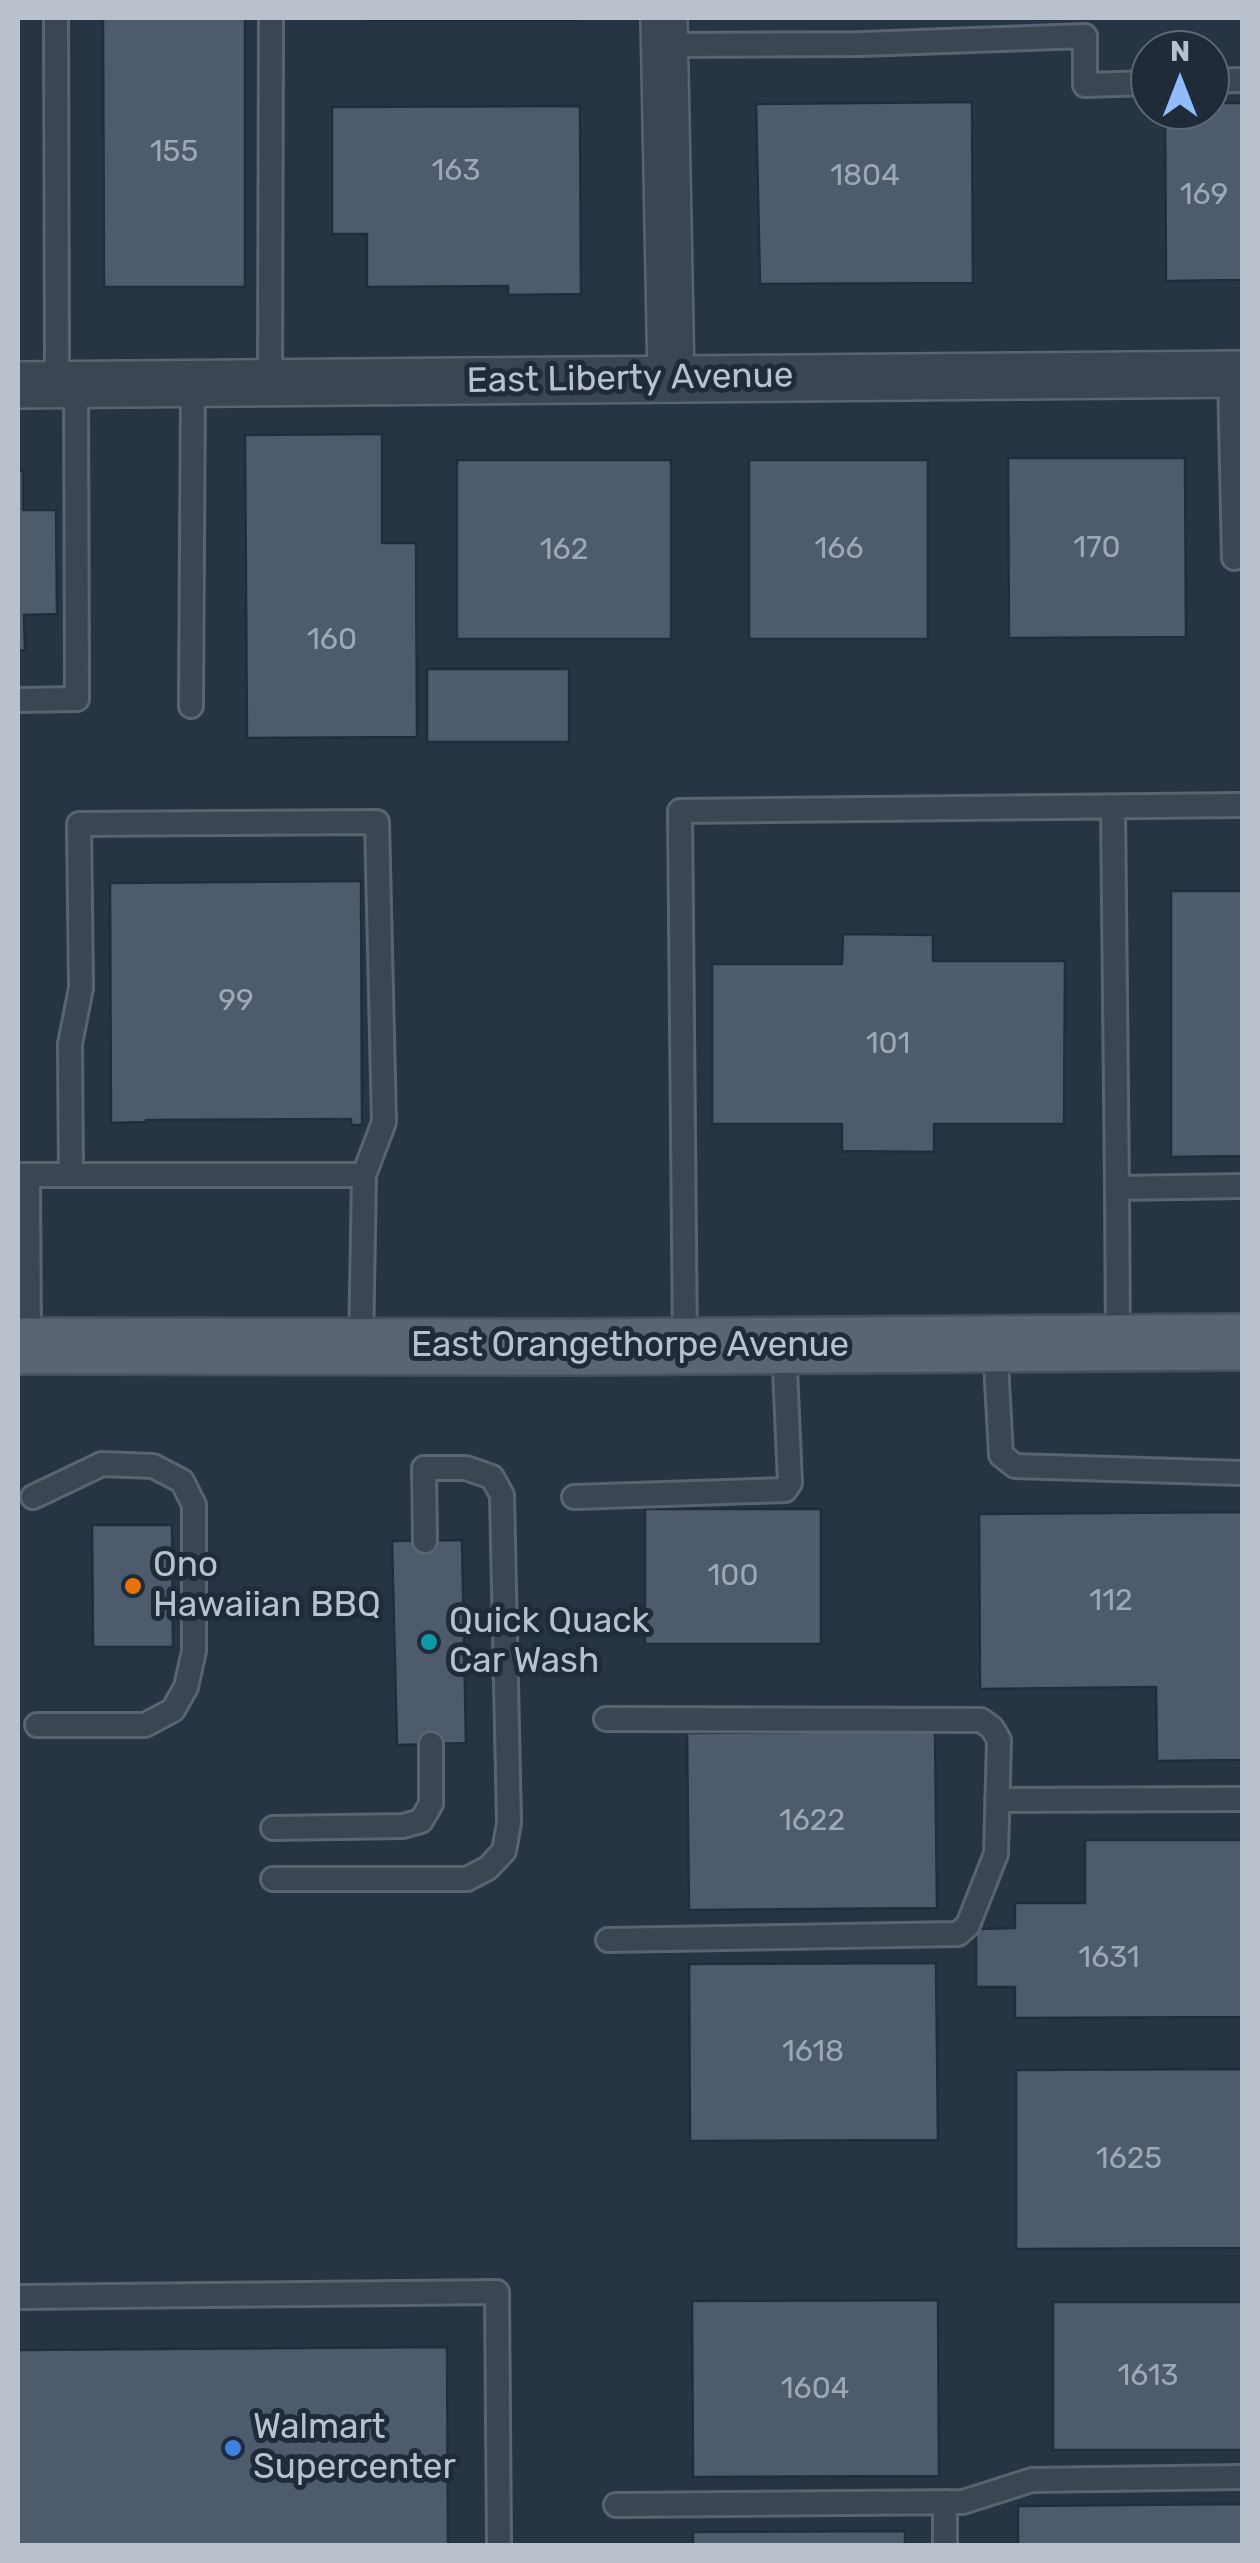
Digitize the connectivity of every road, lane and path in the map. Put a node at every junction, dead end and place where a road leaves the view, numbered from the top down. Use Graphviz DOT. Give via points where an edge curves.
graph roads {
  1 [pos="56,18"];
  2 [pos="271,18"];
  3 [pos="664,31"];
  4 [pos="1130,84"];
  5 [pos="1236,374"];
  6 [pos="670,379"];
  7 [pos="193,383"];
  8 [pos="270,383"];
  9 [pos="50,384"];
  10 [pos="1234,558"];
  11 [pos="18,700"];
  12 [pos="191,706"];
  13 [pos="1242,806"];
  14 [pos="1113,807"];
  15 [pos="23,1175"];
  16 [pos="71,1175"];
  17 [pos="364,1175"];
  18 [pos="1242,1186"];
  19 [pos="1117,1188"];
  20 [pos="1242,1342"];
  21 [pos="1118,1343"];
  22 [pos="995,1344"];
  23 [pos="23,1346"];
  24 [pos="684,1346"];
  25 [pos="784,1346"];
  26 [pos="361,1347"];
  27 [pos="1242,1474"];
  28 [pos="574,1497"];
  29 [pos="32,1498"];
  30 [pos="425,1541"];
  31 [pos="606,1719"];
  32 [pos="37,1725"];
  33 [pos="431,1744"];
  34 [pos="1242,1799"];
  35 [pos="998,1800"];
  36 [pos="272,1828"];
  37 [pos="272,1880"];
  38 [pos="608,1940"];
  39 [pos="18,2297"];
  40 [pos="1242,2477"];
  41 [pos="944,2502"];
  42 [pos="616,2505"];
  43 [pos="499,2546"];
  44 [pos="945,2546"];
  1 -- 9 [label="lane"];
  2 -- 8 [label="lane"];
  3 -- 4 [label="lane" via="862,44 1085,36 1085,85"];
  3 -- 6 [label="street"];
  5 -- 6 [label="street, East Liberty Avenue"];
  5 -- 10 [label="lane"];
  6 -- 8 [label="street, East Liberty Avenue"];
  7 -- 8 [label="street, East Liberty Avenue"];
  7 -- 9 [label="street, East Liberty Avenue"];
  7 -- 12 [label="lane"];
  9 -- 11 [label="lane" via="77,699"];
  13 -- 14 [label="lane"];
  14 -- 19 [label="lane"];
  14 -- 24 [label="lane" via="680,812"];
  15 -- 16 [label="lane"];
  15 -- 23 [label="lane"];
  16 -- 17 [label="lane"];
  16 -- 17 [label="lane" via="70,1044 81,988 79,824 377,822 384,1122"];
  17 -- 26 [label="lane"];
  18 -- 19 [label="lane"];
  19 -- 21 [label="lane"];
  20 -- 21 [label="main road, East Orangethorpe Avenue"];
  21 -- 22 [label="main road, East Orangethorpe Avenue"];
  22 -- 25 [label="main road, East Orangethorpe Avenue"];
  22 -- 27 [label="lane" via="1001,1456 1015,1466"];
  23 -- 26 [label="main road, East Orangethorpe Avenue"];
  24 -- 25 [label="main road, East Orangethorpe Avenue"];
  24 -- 26 [label="main road, East Orangethorpe Avenue"];
  25 -- 28 [label="lane" via="790,1483 785,1490"];
  29 -- 32 [label="lane" via="102,1464 153,1466 182,1481 194,1505 194,1651 173,1710 145,1725"];
  30 -- 37 [label="lane" via="424,1468 466,1468 492,1477 502,1495 509,1822 504,1851 467,1879"];
  31 -- 35 [label="lane" via="981,1720 998,1740"];
  33 -- 36 [label="lane" via="430,1804 421,1821"];
  34 -- 35 [label="lane"];
  35 -- 38 [label="lane" via="991,1873 958,1934"];
  39 -- 43 [label="lane" via="498,2292"];
  40 -- 41 [label="lane" via="1032,2480"];
  41 -- 42 [label="lane"];
  41 -- 44 [label="lane"];
}
